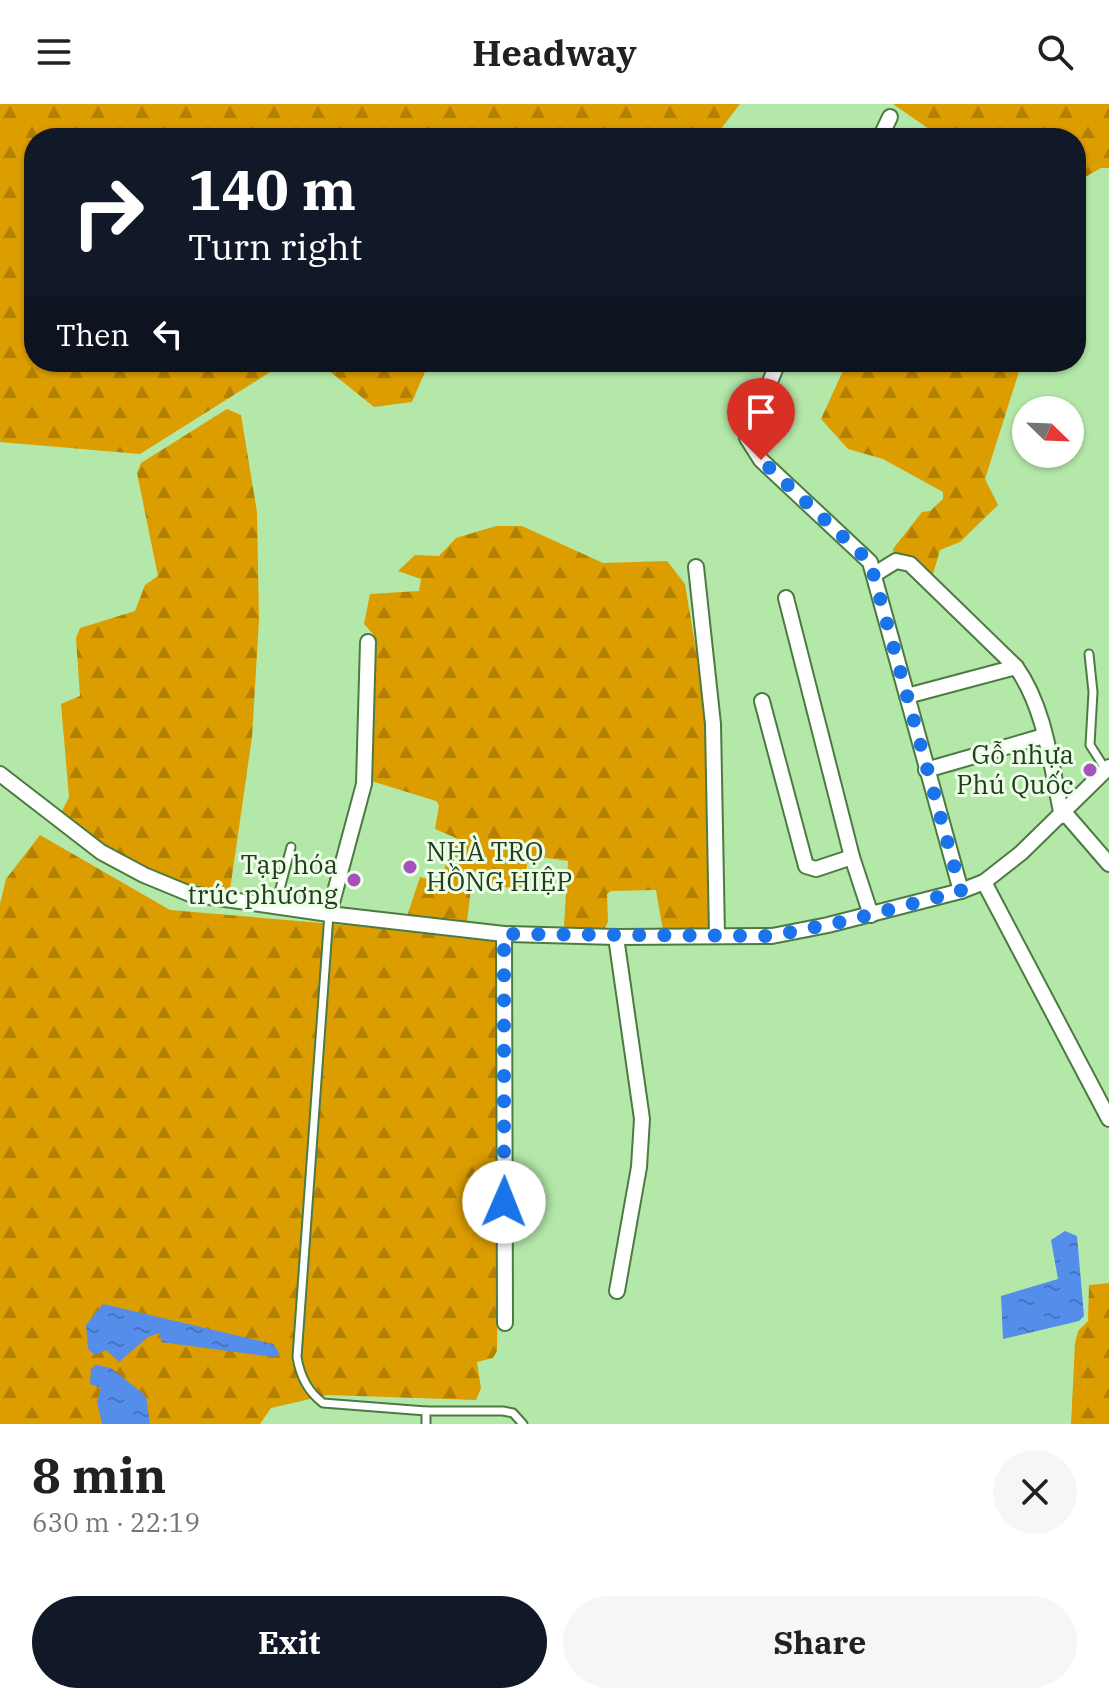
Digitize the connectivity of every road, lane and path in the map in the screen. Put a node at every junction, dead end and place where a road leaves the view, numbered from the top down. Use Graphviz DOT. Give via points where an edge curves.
graph roads {
  1 [pos="890,117"];
  2 [pos="885,128"];
  3 [pos="774,372"];
  4 [pos="696,567"];
  5 [pos="875,574"];
  6 [pos="786,598"];
  7 [pos="368,642"];
  8 [pos="1089,654"];
  9 [pos="1016,667"];
  10 [pos="907,696"];
  11 [pos="762,701"];
  12 [pos="1044,736"];
  13 [pos="1107,768"];
  14 [pos="926,770"];
  15 [pos="0,774"];
  16 [pos="1063,814"];
  17 [pos="291,847"];
  18 [pos="852,857"];
  19 [pos="1109,864"];
  20 [pos="984,882"];
  21 [pos="961,891"];
  22 [pos="276,904"];
  23 [pos="329,914"];
  24 [pos="871,915"];
  25 [pos="504,934"];
  26 [pos="717,935"];
  27 [pos="616,937"];
  28 [pos="1109,1119"];
  29 [pos="617,1291"];
  30 [pos="505,1323"];
  31 [pos="426,1411"];
  32 [pos="426,1424"];
  33 [pos="523,1424"];
  1 -- 2 [label="street"];
  3 -- 5 [label="street" via="749,427 751,449 861,551"];
  4 -- 26 [label="street" via="713,724"];
  5 -- 9 [label="street" via="896,561 910,564"];
  5 -- 10 [label="street"];
  6 -- 18 [label="street"];
  7 -- 23 [label="street" via="364,784"];
  8 -- 13 [label="lane" via="1090,745"];
  9 -- 10 [label="street"];
  9 -- 12 [label="street" via="1030,687"];
  10 -- 14 [label="street"];
  11 -- 18 [label="street" via="806,866 816,869"];
  12 -- 14 [label="street"];
  12 -- 16 [label="street"];
  13 -- 16 [label="street"];
  14 -- 21 [label="street"];
  15 -- 22 [label="street" via="101,852 144,875 204,897"];
  16 -- 19 [label="street"];
  16 -- 20 [label="street"];
  17 -- 22 [label="lane"];
  18 -- 24 [label="street"];
  20 -- 21 [label="street"];
  20 -- 28 [label="street"];
  21 -- 24 [label="street"];
  22 -- 23 [label="street"];
  23 -- 25 [label="street"];
  23 -- 31 [label="lane" via="299,1371 323,1403"];
  24 -- 26 [label="street" via="772,936"];
  25 -- 27 [label="street"];
  25 -- 30 [label="street"];
  26 -- 27 [label="street"];
  27 -- 29 [label="street" via="642,1119"];
  31 -- 32 [label="lane"];
  31 -- 33 [label="lane" via="503,1411"];
}
